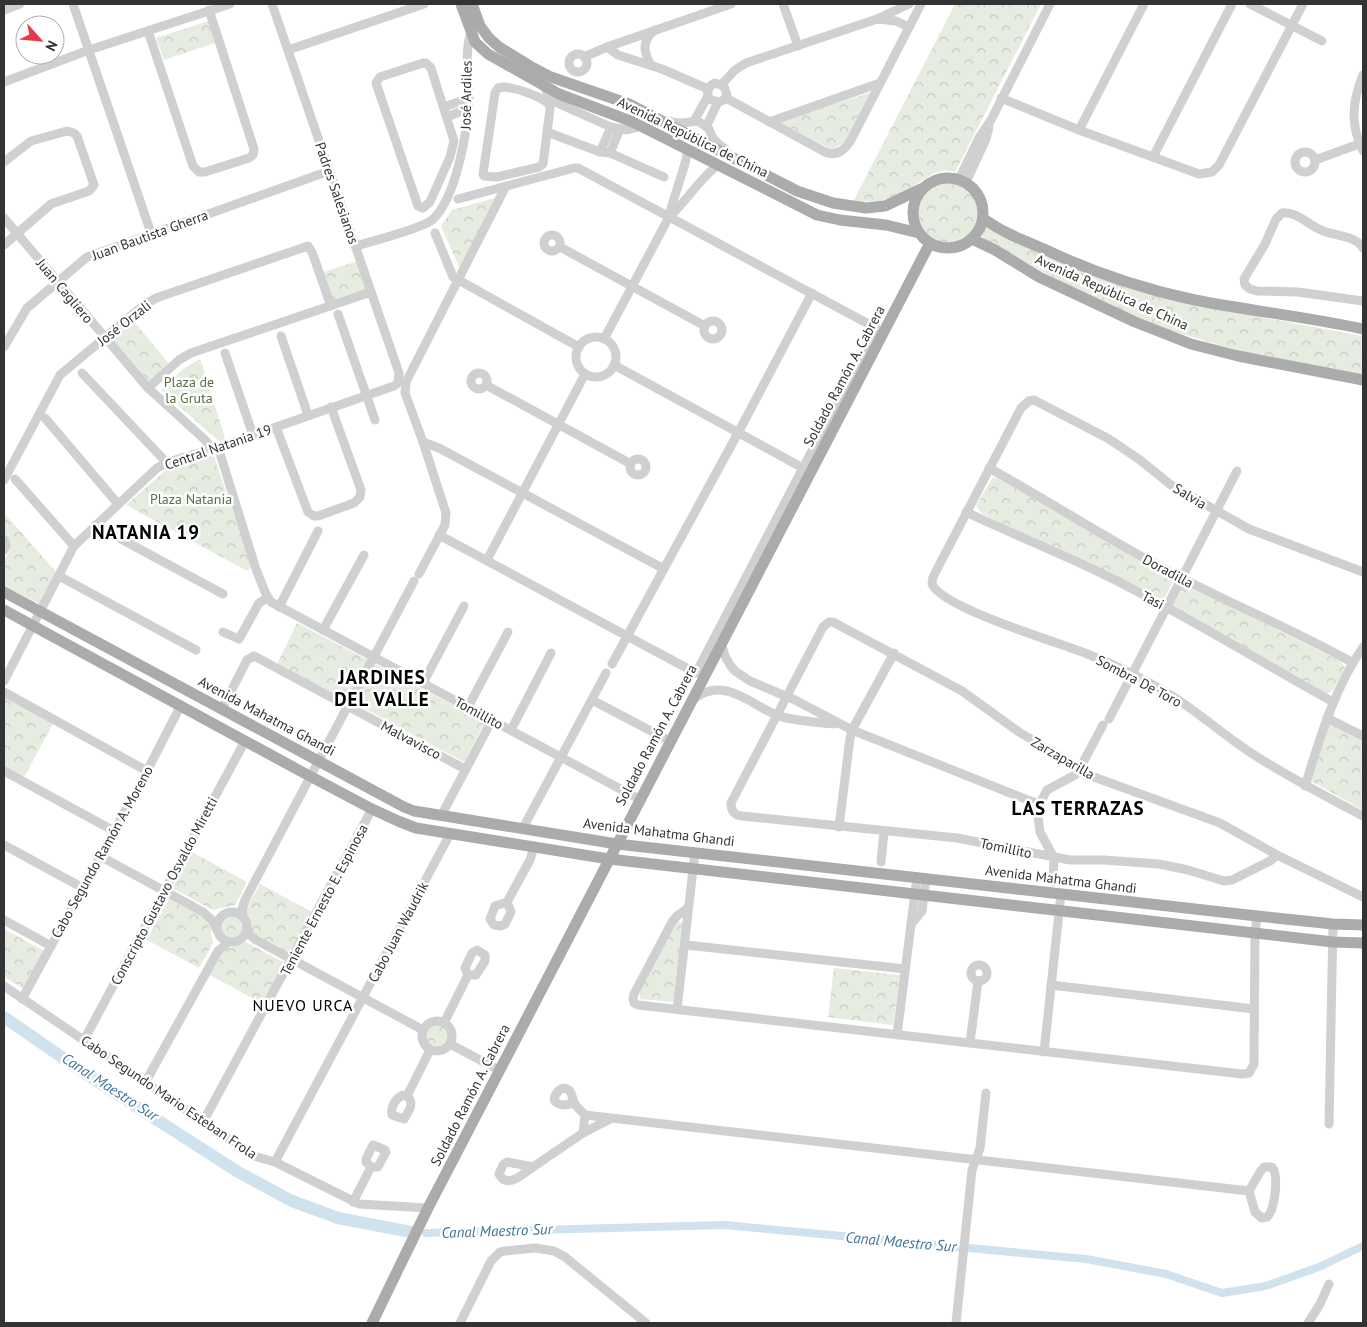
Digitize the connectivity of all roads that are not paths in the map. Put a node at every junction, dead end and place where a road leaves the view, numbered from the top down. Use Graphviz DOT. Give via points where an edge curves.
graph roads {
  1 [pos="20,4"];
  2 [pos="73,4"];
  3 [pos="230,4"];
  4 [pos="272,4"];
  5 [pos="424,4"];
  6 [pos="461,4"];
  7 [pos="472,4"];
  8 [pos="732,4"];
  9 [pos="783,4"];
  10 [pos="908,4"];
  11 [pos="922,4"];
  12 [pos="1050,4"];
  13 [pos="1144,4"];
  14 [pos="1232,4"];
  15 [pos="1250,4"];
  16 [pos="1303,4"];
  17 [pos="4,10"];
  18 [pos="209,10"];
  19 [pos="877,19"];
  20 [pos="1292,25"];
  21 [pos="909,27"];
  22 [pos="656,29"];
  23 [pos="148,31"];
  24 [pos="470,32"];
  25 [pos="1322,41"];
  26 [pos="798,46"];
  27 [pos="607,47"];
  28 [pos="89,50"];
  29 [pos="288,50"];
  30 [pos="584,57"];
  31 [pos="650,65"];
  32 [pos="1363,75"];
  33 [pos="4,82"];
  34 [pos="880,83"];
  35 [pos="722,84"];
  36 [pos="544,86"];
  37 [pos="708,93"];
  38 [pos="469,98"];
  39 [pos="1001,98"];
  40 [pos="722,100"];
  41 [pos="444,107"];
  42 [pos="469,108"];
  43 [pos="447,117"];
  44 [pos="660,119"];
  45 [pos="694,120"];
  46 [pos="991,120"];
  47 [pos="769,122"];
  48 [pos="642,126"];
  49 [pos="706,127"];
  50 [pos="616,128"];
  51 [pos="1079,130"];
  52 [pos="547,132"];
  53 [pos="1361,147"];
  54 [pos="688,150"];
  55 [pos="600,152"];
  56 [pos="610,153"];
  57 [pos="1153,157"];
  58 [pos="1315,160"];
  59 [pos="4,162"];
  60 [pos="718,165"];
  61 [pos="749,167"];
  62 [pos="329,171"];
  63 [pos="664,178"];
  64 [pos="962,180"];
  65 [pos="506,186"];
  66 [pos="921,189"];
  67 [pos="458,199"];
  68 [pos="669,217"];
  69 [pos="4,218"];
  70 [pos="983,218"];
  71 [pos="17,233"];
  72 [pos="151,233"];
  73 [pos="435,233"];
  74 [pos="919,233"];
  75 [pos="972,238"];
  76 [pos="930,244"];
  77 [pos="4,245"];
  78 [pos="356,246"];
  79 [pos="560,247"];
  80 [pos="1363,248"];
  81 [pos="458,280"];
  82 [pos="57,282"];
  83 [pos="632,287"];
  84 [pos="371,292"];
  85 [pos="812,293"];
  86 [pos="1363,301"];
  87 [pos="331,306"];
  88 [pos="338,314"];
  89 [pos="705,326"];
  90 [pos="1363,329"];
  91 [pos="281,336"];
  92 [pos="104,337"];
  93 [pos="604,338"];
  94 [pos="578,346"];
  95 [pos="4,347"];
  96 [pos="225,352"];
  97 [pos="614,365"];
  98 [pos="82,373"];
  99 [pos="585,374"];
  100 [pos="1363,380"];
  101 [pos="398,383"];
  102 [pos="486,385"];
  103 [pos="148,388"];
  104 [pos="366,395"];
  105 [pos="331,407"];
  106 [pos="308,415"];
  107 [pos="45,418"];
  108 [pos="376,420"];
  109 [pos="558,424"];
  110 [pos="276,426"];
  111 [pos="738,433"];
  112 [pos="254,435"];
  113 [pos="423,442"];
  114 [pos="216,448"];
  115 [pos="167,463"];
  116 [pos="631,464"];
  117 [pos="803,468"];
  118 [pos="989,468"];
  119 [pos="1236,471"];
  120 [pos="15,479"];
  121 [pos="4,480"];
  122 [pos="522,493"];
  123 [pos="118,504"];
  124 [pos="1215,511"];
  125 [pos="966,512"];
  126 [pos="95,526"];
  127 [pos="318,531"];
  128 [pos="439,535"];
  129 [pos="4,540"];
  130 [pos="74,546"];
  131 [pos="4,550"];
  132 [pos="364,555"];
  133 [pos="486,560"];
  134 [pos="664,569"];
  135 [pos="1363,572"];
  136 [pos="59,576"];
  137 [pos="1180,578"];
  138 [pos="4,592"];
  139 [pos="223,594"];
  140 [pos="268,598"];
  141 [pos="464,606"];
  142 [pos="279,607"];
  143 [pos="1166,607"];
  144 [pos="4,610"];
  145 [pos="40,611"];
  146 [pos="32,626"];
  147 [pos="323,630"];
  148 [pos="223,632"];
  149 [pos="508,632"];
  150 [pos="627,636"];
  151 [pos="721,642"];
  152 [pos="196,650"];
  153 [pos="1362,651"];
  154 [pos="551,653"];
  155 [pos="894,653"];
  156 [pos="373,658"];
  157 [pos="1353,663"];
  158 [pos="612,664"];
  159 [pos="606,673"];
  160 [pos="1132,674"];
  161 [pos="750,680"];
  162 [pos="4,681"];
  163 [pos="423,683"];
  164 [pos="4,692"];
  165 [pos="786,696"];
  166 [pos="742,697"];
  167 [pos="592,700"];
  168 [pos="690,702"];
  169 [pos="1333,702"];
  170 [pos="181,706"];
  171 [pos="348,706"];
  172 [pos="468,707"];
  173 [pos="222,709"];
  174 [pos="776,714"];
  175 [pos="1327,718"];
  176 [pos="492,720"];
  177 [pos="842,726"];
  178 [pos="511,730"];
  179 [pos="852,730"];
  180 [pos="1363,736"];
  181 [pos="670,741"];
  182 [pos="245,742"];
  183 [pos="562,757"];
  184 [pos="320,761"];
  185 [pos="465,769"];
  186 [pos="1079,770"];
  187 [pos="4,771"];
  188 [pos="147,771"];
  189 [pos="311,777"];
  190 [pos="1305,786"];
  191 [pos="639,799"];
  192 [pos="1038,804"];
  193 [pos="372,809"];
  194 [pos="441,816"];
  195 [pos="1363,816"];
  196 [pos="839,827"];
  197 [pos="524,828"];
  198 [pos="114,831"];
  199 [pos="884,831"];
  200 [pos="450,834"];
  201 [pos="617,844"];
  202 [pos="4,845"];
  203 [pos="534,847"];
  204 [pos="695,852"];
  205 [pos="1276,855"];
  206 [pos="100,856"];
  207 [pos="1054,858"];
  208 [pos="609,859"];
  209 [pos="881,862"];
  210 [pos="692,868"];
  211 [pos="922,878"];
  212 [pos="1053,882"];
  213 [pos="83,888"];
  214 [pos="165,891"];
  215 [pos="920,894"];
  216 [pos="1061,894"];
  217 [pos="1363,897"];
  218 [pos="245,900"];
  219 [pos="507,902"];
  220 [pos="688,908"];
  221 [pos="1059,911"];
  222 [pos="203,912"];
  223 [pos="228,912"];
  224 [pos="1258,916"];
  225 [pos="243,917"];
  226 [pos="4,920"];
  227 [pos="1332,924"];
  228 [pos="1363,924"];
  229 [pos="247,929"];
  230 [pos="217,931"];
  231 [pos="1255,933"];
  232 [pos="240,940"];
  233 [pos="256,940"];
  234 [pos="229,942"];
  235 [pos="1333,942"];
  236 [pos="1363,943"];
  237 [pos="686,945"];
  238 [pos="51,946"];
  239 [pos="218,951"];
  240 [pos="292,960"];
  241 [pos="905,969"];
  242 [pos="468,975"];
  243 [pos="978,981"];
  244 [pos="1052,985"];
  245 [pos="4,986"];
  246 [pos="22,998"];
  247 [pos="363,998"];
  248 [pos="677,1009"];
  249 [pos="1254,1009"];
  250 [pos="444,1023"];
  251 [pos="423,1030"];
  252 [pos="897,1035"];
  253 [pos="84,1040"];
  254 [pos="970,1043"];
  255 [pos="450,1044"];
  256 [pos="430,1050"];
  257 [pos="1044,1052"];
  258 [pos="499,1070"];
  259 [pos="145,1083"];
  260 [pos="986,1093"];
  261 [pos="407,1096"];
  262 [pos="574,1103"];
  263 [pos="585,1115"];
  264 [pos="610,1119"];
  265 [pos="203,1122"];
  266 [pos="1329,1124"];
  267 [pos="583,1133"];
  268 [pos="976,1160"];
  269 [pos="274,1162"];
  270 [pos="371,1167"];
  271 [pos="533,1167"];
  272 [pos="1249,1191"];
  273 [pos="353,1202"];
  274 [pos="428,1208"];
  275 [pos="1329,1284"];
  276 [pos="372,1323"];
  277 [pos="460,1323"];
  278 [pos="646,1323"];
  279 [pos="956,1323"];
  280 [pos="1308,1323"];
  1 -- 17 [label="street"];
  2 -- 28 [label="street"];
  3 -- 18 [label="street"];
  4 -- 29 [label="street, Padres Salesianos"];
  5 -- 29 [label="street"];
  6 -- 24 [label="main road, Avenida República de China"];
  7 -- 44 [label="main road, Avenida República de China" via="485,33 513,56 551,77 615,98"];
  8 -- 22 [label="street"];
  9 -- 26 [label="street"];
  10 -- 19 [label="street"];
  11 -- 21 [label="street"];
  12 -- 39 [label="street"];
  13 -- 51 [label="street"];
  14 -- 57 [label="street"];
  15 -- 20 [label="street"];
  16 -- 20 [label="street"];
  18 -- 23 [label="street"];
  18 -- 23 [label="street" via="254,149 253,156 249,158 205,172 198,172 192,166"];
  19 -- 21 [label="street" via="896,20"];
  19 -- 26 [label="street"];
  20 -- 25 [label="street"];
  20 -- 57 [label="street" via="1216,170 1202,174"];
  21 -- 34 [label="street"];
  22 -- 27 [label="street"];
  22 -- 31 [label="street" via="645,42 644,52"];
  23 -- 28 [label="street"];
  24 -- 36 [label="main road, Avenida República de China" via="488,54"];
  24 -- 38 [label="street, José Ardiles" via="467,48"];
  26 -- 35 [label="street" via="746,64"];
  27 -- 30 [label="street"];
  27 -- 31 [label="street" via="618,55"];
  28 -- 33 [label="street"];
  28 -- 72 [label="street"];
  29 -- 62 [label="street, Padres Salesianos"];
  31 -- 37 [label="street"];
  32 -- 53 [label="street" via="1353,107"];
  34 -- 47 [label="street"];
  34 -- 47 [label="street" via="848,144 838,153 825,152"];
  35 -- 37 [label="street" via="712,84"];
  35 -- 40 [label="street" via="727,92"];
  36 -- 48 [label="main road, Avenida República de China"];
  36 -- 50 [label="street" via="557,103"];
  37 -- 40 [label="street" via="712,101"];
  37 -- 45 [label="street"];
  38 -- 41 [label="street"];
  38 -- 42 [label="street, José Ardiles"];
  39 -- 46 [label="street"];
  39 -- 51 [label="street"];
  40 -- 47 [label="street"];
  40 -- 49 [label="street"];
  41 -- 43 [label="street"];
  41 -- 43 [label="street" via="431,68 426,63 377,80 376,87 420,208 430,202 450,157 454,141"];
  42 -- 43 [label="street"];
  42 -- 78 [label="street, José Ardiles" via="458,166 437,214 420,226"];
  44 -- 45 [label="street" via="680,123"];
  44 -- 61 [label="main road, Avenida República de China"];
  45 -- 49 [label="street"];
  46 -- 64 [label="street" via="980,136"];
  46 -- 64 [label="street" via="986,139"];
  48 -- 50 [label="street" via="627,130"];
  48 -- 54 [label="main road, Avenida República de China"];
  49 -- 61 [label="street" via="714,141"];
  50 -- 55 [label="street"];
  50 -- 56 [label="street"];
  51 -- 57 [label="street"];
  52 -- 52 [label="street" via="541,166 497,177 484,176 498,88 515,89 549,104"];
  52 -- 55 [label="street"];
  53 -- 58 [label="street"];
  54 -- 60 [label="main road, Avenida República de China"];
  54 -- 68 [label="street"];
  55 -- 56 [label="street"];
  56 -- 63 [label="street"];
  59 -- 71 [label="street" via="31,141 67,131 77,136 94,185 89,191 51,204"];
  60 -- 68 [label="street" via="706,174"];
  60 -- 74 [label="main road, Avenida República de China" via="817,215 886,224"];
  61 -- 66 [label="main road, Avenida República de China" via="803,194 858,207 886,206"];
  62 -- 72 [label="street, Juan Bautista Gherra"];
  62 -- 78 [label="street, Padres Salesianos"];
  64 -- 66 [label="main road" via="939,178"];
  64 -- 70 [label="main road" via="980,197"];
  65 -- 67 [label="street"];
  65 -- 68 [label="street" via="578,168"];
  65 -- 81 [label="street"];
  66 -- 74 [label="main road" via="913,206 914,225"];
  68 -- 83 [label="street"];
  68 -- 85 [label="street"];
  69 -- 71 [label="street, Juan Cagliero"];
  70 -- 75 [label="main road"];
  70 -- 90 [label="main road, Avenida República de China" via="999,229 1056,255 1147,288 1194,300"];
  71 -- 77 [label="street"];
  71 -- 82 [label="street, Juan Cagliero"];
  72 -- 82 [label="street, Juan Bautista Gherra" via="86,257"];
  73 -- 81 [label="street" via="450,273"];
  74 -- 76 [label="main road"];
  75 -- 76 [label="main road" via="965,244 947,248"];
  75 -- 100 [label="main road, Avenida República de China" via="1039,277 1191,344"];
  76 -- 151 [label="main road, Soldado Ramón A. Cabrera"];
  78 -- 84 [label="street, Padres Salesianos"];
  79 -- 83 [label="street"];
  80 -- 86 [label="street" via="1358,242 1323,232 1290,213 1282,212 1244,279 1253,290"];
  81 -- 94 [label="street"];
  81 -- 113 [label="street" via="406,382 405,393"];
  82 -- 92 [label="street, Juan Cagliero"];
  82 -- 95 [label="street, Juan Bautista Gherra" via="27,308"];
  83 -- 89 [label="street"];
  83 -- 93 [label="street"];
  84 -- 87 [label="street"];
  84 -- 101 [label="street, Padres Salesianos" via="399,374"];
  85 -- 111 [label="street"];
  85 -- 117 [label="street" via="876,328"];
  87 -- 92 [label="street, José Orzali" via="308,246 156,298"];
  87 -- 103 [label="street" via="191,353"];
  88 -- 104 [label="street"];
  91 -- 106 [label="street"];
  92 -- 103 [label="street, Juan Cagliero"];
  92 -- 121 [label="street, José Orzali" via="58,378"];
  93 -- 94 [label="street" via="592,337"];
  93 -- 97 [label="street" via="616,353"];
  94 -- 99 [label="street" via="576,361"];
  96 -- 112 [label="street"];
  97 -- 99 [label="street" via="600,376"];
  97 -- 111 [label="street"];
  98 -- 115 [label="street"];
  99 -- 109 [label="street"];
  101 -- 104 [label="street, Central Natania 19"];
  102 -- 109 [label="street"];
  103 -- 114 [label="street, Juan Cagliero"];
  104 -- 105 [label="street, Central Natania 19"];
  104 -- 108 [label="street"];
  105 -- 106 [label="street, Central Natania 19"];
  105 -- 110 [label="street" via="361,490 354,503 318,516 308,512"];
  106 -- 110 [label="street, Central Natania 19"];
  107 -- 123 [label="street"];
  109 -- 116 [label="street"];
  109 -- 122 [label="street"];
  110 -- 112 [label="street, Central Natania 19"];
  111 -- 117 [label="street"];
  111 -- 134 [label="street"];
  112 -- 114 [label="street, Central Natania 19"];
  113 -- 122 [label="street"];
  113 -- 128 [label="street" via="446,513 445,525"];
  114 -- 115 [label="street, Central Natania 19"];
  114 -- 140 [label="street, Tomillito"];
  115 -- 123 [label="street, Central Natania 19"];
  117 -- 150 [label="street" via="696,673"];
  118 -- 124 [label="street, Salvia" via="1021,408 1029,401 1039,402 1102,435 1171,485"];
  118 -- 125 [label="street"];
  118 -- 137 [label="street, Doradilla"];
  119 -- 124 [label="street"];
  120 -- 130 [label="street"];
  122 -- 133 [label="street"];
  122 -- 134 [label="street"];
  123 -- 126 [label="street, Central Natania 19"];
  124 -- 135 [label="street, Salvia" via="1261,534"];
  124 -- 137 [label="street"];
  125 -- 143 [label="street, Tasi"];
  125 -- 160 [label="street, Sombra De Toro" via="933,576 932,584 938,593 1015,629"];
  126 -- 130 [label="street, Central Natania 19"];
  126 -- 139 [label="street"];
  127 -- 142 [label="street"];
  128 -- 133 [label="street"];
  128 -- 156 [label="street"];
  129 -- 131 [label="street"];
  130 -- 136 [label="street, Central Natania 19"];
  132 -- 147 [label="street"];
  133 -- 150 [label="street"];
  134 -- 150 [label="street"];
  136 -- 145 [label="street, Central Natania 19"];
  136 -- 152 [label="street"];
  137 -- 143 [label="street"];
  137 -- 157 [label="street, Doradilla"];
  138 -- 145 [label="main road, Avenida Mahatma Ghandi"];
  140 -- 142 [label="street, Tomillito"];
  140 -- 148 [label="street" via="258,603 239,639"];
  141 -- 163 [label="street"];
  142 -- 147 [label="street, Tomillito"];
  143 -- 160 [label="street"];
  143 -- 169 [label="street, Tasi"];
  144 -- 146 [label="main road"];
  145 -- 146 [label="street, Central Natania 19"];
  145 -- 173 [label="main road, Avenida Mahatma Ghandi"];
  146 -- 162 [label="street, Central Natania 19"];
  146 -- 170 [label="main road"];
  147 -- 156 [label="street, Tomillito"];
  149 -- 172 [label="street"];
  150 -- 158 [label="street"];
  151 -- 161 [label="street" via="730,665"];
  151 -- 168 [label="main road, Soldado Ramón A. Cabrera"];
  153 -- 157 [label="street"];
  154 -- 178 [label="street"];
  155 -- 165 [label="street, Zarzaparilla" via="837,623 829,622 823,627"];
  155 -- 179 [label="street"];
  155 -- 186 [label="street, Zarzaparilla" via="967,693 1019,732"];
  156 -- 163 [label="street, Tomillito"];
  156 -- 171 [label="street"];
  157 -- 169 [label="street"];
  159 -- 167 [label="street"];
  160 -- 186 [label="street"];
  160 -- 190 [label="street, Sombra De Toro" via="1174,697 1249,752"];
  161 -- 165 [label="street"];
  161 -- 166 [label="street"];
  163 -- 172 [label="street, Tomillito"];
  164 -- 188 [label="street"];
  165 -- 174 [label="street"];
  165 -- 177 [label="street"];
  166 -- 168 [label="street" via="718,689 701,694"];
  166 -- 174 [label="street"];
  167 -- 181 [label="street"];
  167 -- 183 [label="street"];
  168 -- 181 [label="main road, Soldado Ramón A. Cabrera"];
  169 -- 175 [label="street"];
  170 -- 182 [label="main road"];
  170 -- 188 [label="street, Cabo Segundo Ramón A. Moreno"];
  171 -- 173 [label="street, Malvavisco" via="254,656 247,660"];
  171 -- 184 [label="street"];
  171 -- 185 [label="street, Malvavisco"];
  172 -- 176 [label="street, Tomillito"];
  173 -- 184 [label="main road, Avenida Mahatma Ghandi"];
  174 -- 177 [label="street"];
  174 -- 196 [label="street, Tomillito" via="732,798 731,808 736,815"];
  175 -- 180 [label="street"];
  175 -- 190 [label="street"];
  176 -- 178 [label="street, Tomillito"];
  176 -- 185 [label="street"];
  177 -- 179 [label="street"];
  178 -- 183 [label="street, Tomillito"];
  179 -- 192 [label="street"];
  179 -- 196 [label="street"];
  181 -- 191 [label="main road, Soldado Ramón A. Cabrera"];
  182 -- 189 [label="main road"];
  182 -- 214 [label="street, Conscripto Gustavo Osvaldo Miretti"];
  183 -- 191 [label="street, Tomillito"];
  183 -- 197 [label="street"];
  184 -- 189 [label="street"];
  184 -- 194 [label="main road, Avenida Mahatma Ghandi" via="408,809"];
  185 -- 194 [label="street"];
  186 -- 192 [label="street" via="1047,790"];
  186 -- 205 [label="street, Zarzaparilla" via="1220,823"];
  187 -- 198 [label="street"];
  188 -- 198 [label="street, Cabo Segundo Ramón A. Moreno"];
  189 -- 193 [label="main road"];
  189 -- 218 [label="street"];
  190 -- 195 [label="street, Sombra De Toro"];
  191 -- 201 [label="main road, Soldado Ramón A. Cabrera"];
  192 -- 207 [label="street" via="1038,826"];
  193 -- 200 [label="main road" via="405,825"];
  193 -- 240 [label="street, Teniente Ernesto E. Espinosa"];
  194 -- 197 [label="main road, Avenida Mahatma Ghandi"];
  196 -- 199 [label="street, Tomillito"];
  197 -- 201 [label="main road, Avenida Mahatma Ghandi"];
  198 -- 206 [label="street, Cabo Segundo Ramón A. Moreno"];
  199 -- 207 [label="street, Tomillito" via="968,840"];
  199 -- 209 [label="street"];
  200 -- 203 [label="main road"];
  200 -- 247 [label="street, Cabo Juan Waudrik"];
  201 -- 204 [label="main road, Avenida Mahatma Ghandi"];
  201 -- 208 [label="main road, Soldado Ramón A. Cabrera"];
  202 -- 213 [label="street"];
  203 -- 208 [label="main road"];
  203 -- 219 [label="street"];
  204 -- 210 [label="street"];
  204 -- 211 [label="main road, Avenida Mahatma Ghandi"];
  205 -- 207 [label="street, Tomillito" via="1232,880 1224,881 1160,864"];
  205 -- 217 [label="street, Zarzaparilla"];
  206 -- 213 [label="street, Cabo Segundo Ramón A. Moreno"];
  206 -- 214 [label="street"];
  207 -- 212 [label="street"];
  208 -- 210 [label="main road"];
  208 -- 258 [label="main road, Soldado Ramón A. Cabrera"];
  210 -- 215 [label="main road"];
  210 -- 220 [label="street"];
  211 -- 215 [label="street"];
  211 -- 216 [label="main road, Avenida Mahatma Ghandi"];
  213 -- 238 [label="street, Cabo Segundo Ramón A. Moreno"];
  214 -- 222 [label="street"];
  214 -- 253 [label="street, Conscripto Gustavo Osvaldo Miretti"];
  215 -- 221 [label="main road"];
  215 -- 241 [label="street" via="911,924"];
  216 -- 221 [label="street"];
  216 -- 224 [label="main road, Avenida Mahatma Ghandi"];
  218 -- 223 [label="street"];
  218 -- 225 [label="street"];
  220 -- 237 [label="street"];
  220 -- 248 [label="street" via="672,922 632,998 638,1005"];
  221 -- 231 [label="main road"];
  221 -- 244 [label="street"];
  222 -- 223 [label="street" via="215,915"];
  222 -- 230 [label="street"];
  223 -- 225 [label="street"];
  223 -- 230 [label="street" via="218,920"];
  224 -- 227 [label="main road, Avenida Mahatma Ghandi"];
  224 -- 231 [label="street"];
  225 -- 229 [label="street"];
  226 -- 238 [label="street"];
  227 -- 228 [label="main road, Avenida Mahatma Ghandi"];
  227 -- 235 [label="street"];
  229 -- 232 [label="street"];
  229 -- 233 [label="street"];
  230 -- 234 [label="street" via="222,939"];
  230 -- 239 [label="street"];
  231 -- 235 [label="main road"];
  231 -- 249 [label="street"];
  232 -- 233 [label="street"];
  232 -- 234 [label="street"];
  233 -- 240 [label="street"];
  234 -- 239 [label="street"];
  235 -- 236 [label="main road"];
  235 -- 266 [label="street"];
  237 -- 241 [label="street"];
  237 -- 248 [label="street"];
  238 -- 246 [label="street, Cabo Segundo Ramón A. Moreno"];
  239 -- 259 [label="street"];
  240 -- 247 [label="street"];
  240 -- 265 [label="street, Teniente Ernesto E. Espinosa"];
  241 -- 252 [label="street"];
  242 -- 250 [label="street"];
  243 -- 254 [label="street"];
  244 -- 249 [label="street"];
  244 -- 257 [label="street"];
  245 -- 246 [label="street, Cabo Segundo Mario Esteban Frola"];
  246 -- 253 [label="street, Cabo Segundo Mario Esteban Frola"];
  247 -- 251 [label="street"];
  247 -- 269 [label="street, Cabo Juan Waudrik"];
  248 -- 252 [label="street"];
  249 -- 257 [label="street" via="1254,1064 1246,1074"];
  250 -- 251 [label="street" via="434,1021"];
  250 -- 255 [label="street" via="452,1035"];
  251 -- 256 [label="street" via="423,1044"];
  252 -- 254 [label="street"];
  253 -- 259 [label="street, Cabo Segundo Mario Esteban Frola"];
  254 -- 257 [label="street"];
  255 -- 256 [label="street" via="439,1052"];
  255 -- 258 [label="street"];
  256 -- 261 [label="street"];
  258 -- 274 [label="main road, Soldado Ramón A. Cabrera"];
  259 -- 265 [label="street, Cabo Segundo Mario Esteban Frola"];
  260 -- 268 [label="street"];
  262 -- 263 [label="street"];
  263 -- 264 [label="street"];
  263 -- 267 [label="street"];
  264 -- 267 [label="street"];
  264 -- 268 [label="street"];
  265 -- 269 [label="street, Cabo Segundo Mario Esteban Frola" via="254,1156"];
  267 -- 271 [label="street"];
  268 -- 272 [label="street"];
  268 -- 279 [label="street" via="972,1170"];
  269 -- 273 [label="street, Cabo Segundo Mario Esteban Frola"];
  270 -- 273 [label="street"];
  272 -- 272 [label="street" via="1255,1212 1262,1218 1266,1217 1272,1210 1276,1175 1272,1167 1264,1167"];
  273 -- 274 [label="street, Cabo Segundo Mario Esteban Frola"];
  274 -- 276 [label="main road, Soldado Ramón A. Cabrera"];
  275 -- 280 [label="street"];
  277 -- 278 [label="street" via="495,1256 500,1252 535,1248 547,1248 565,1257"];
}
